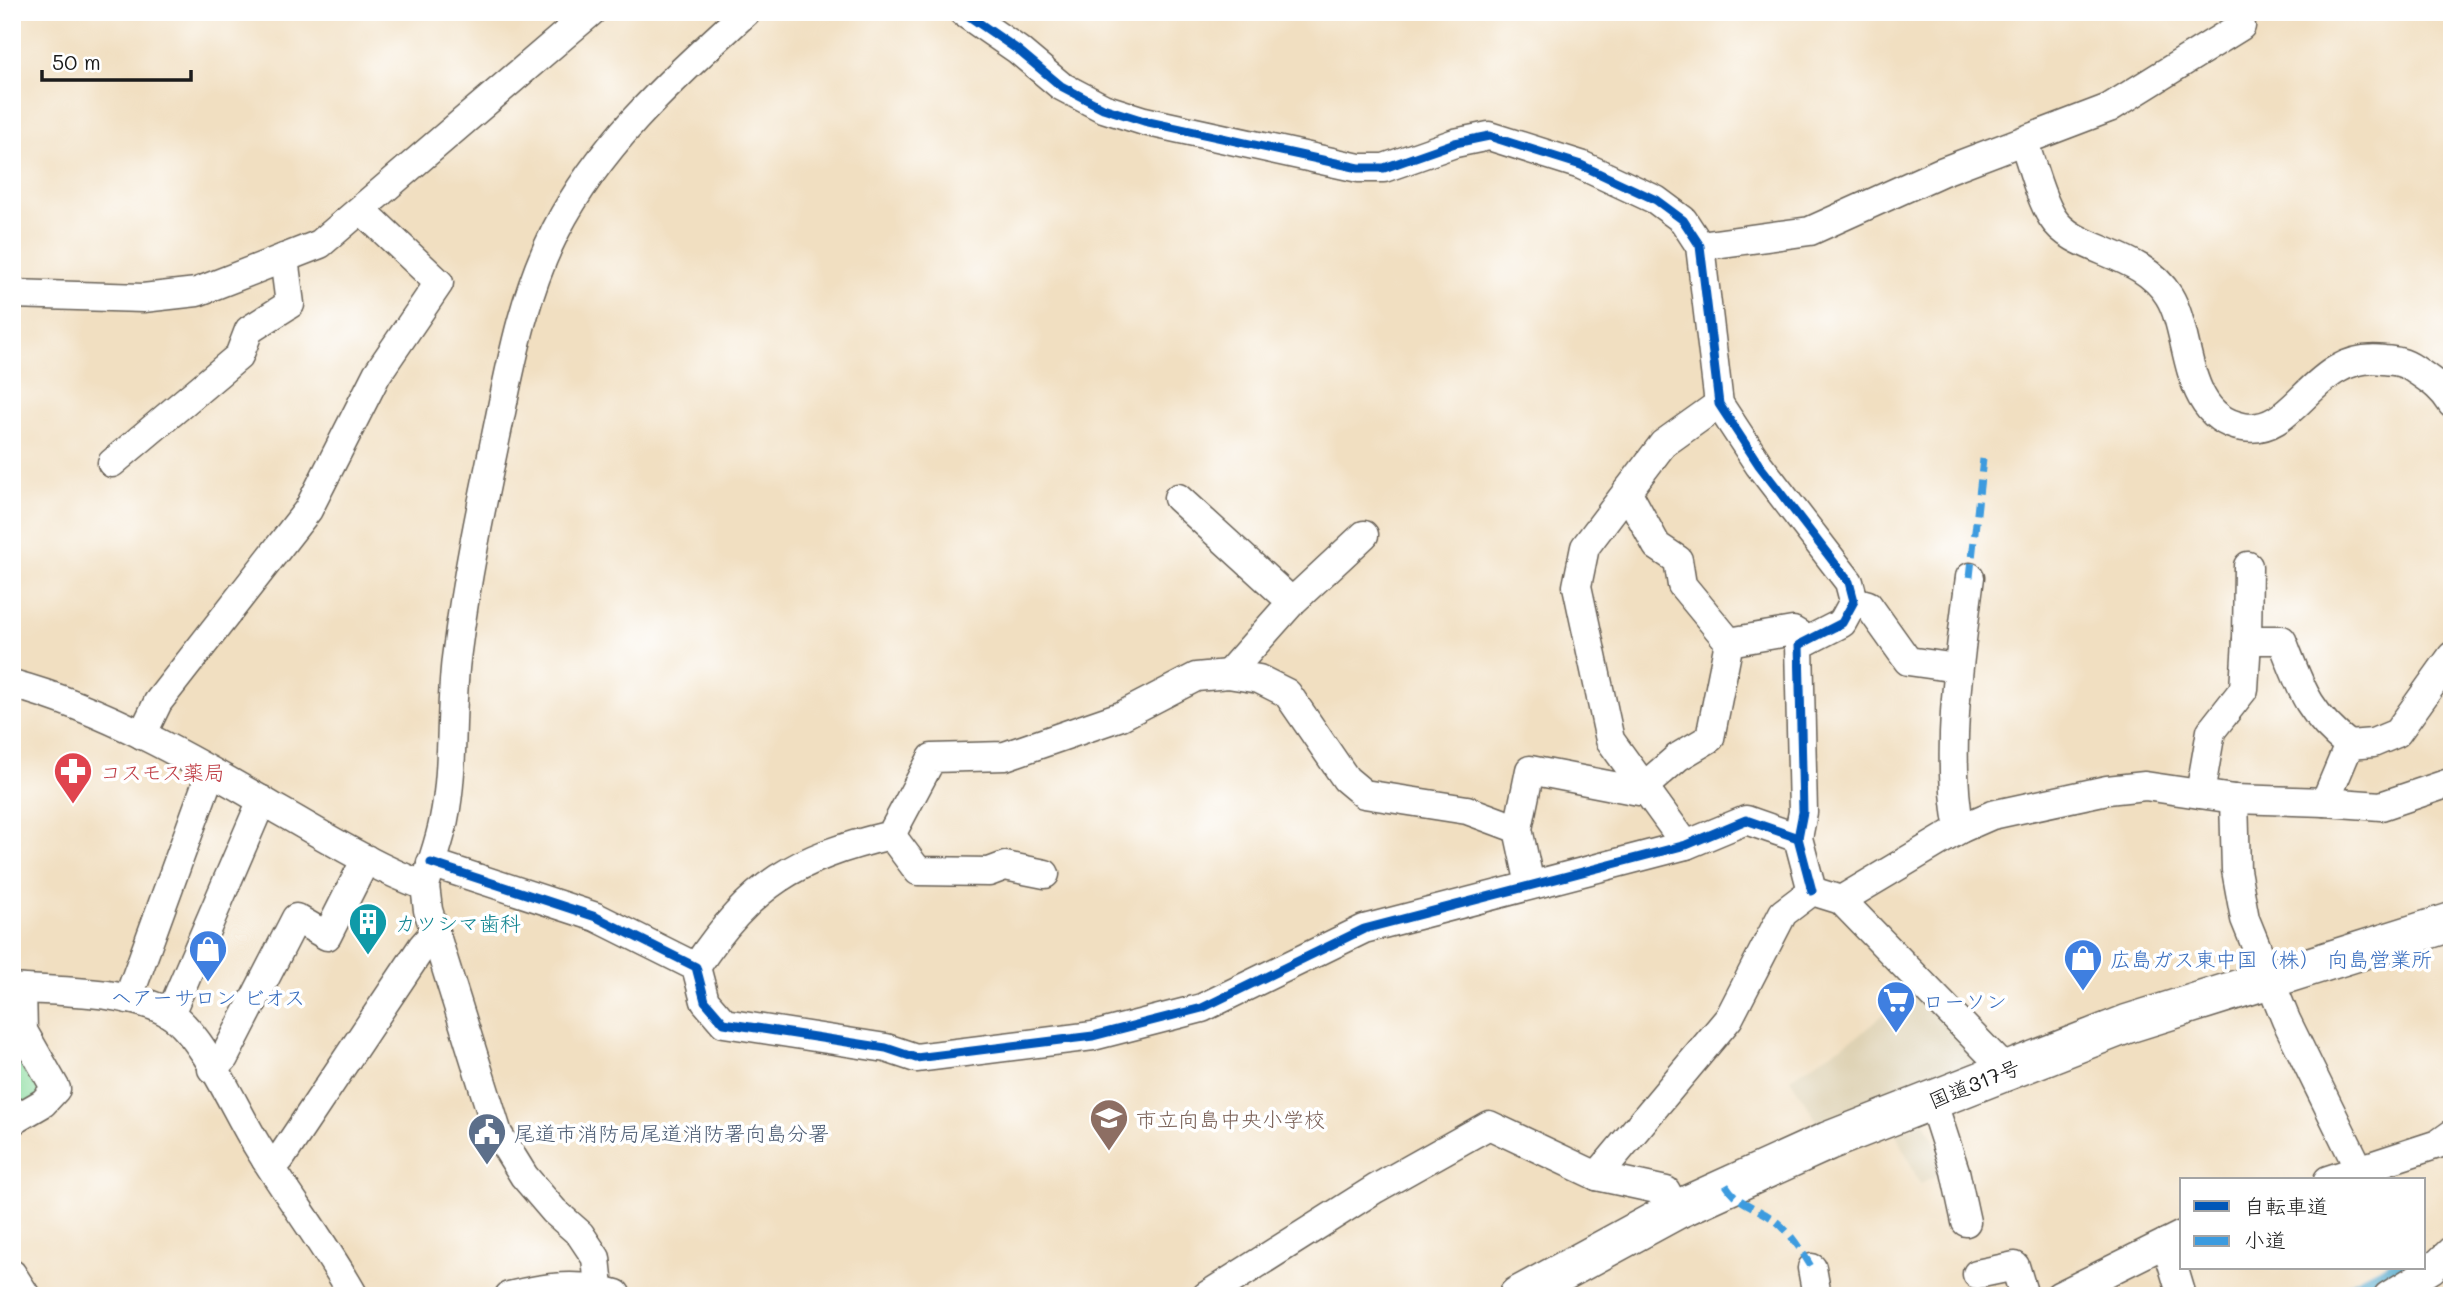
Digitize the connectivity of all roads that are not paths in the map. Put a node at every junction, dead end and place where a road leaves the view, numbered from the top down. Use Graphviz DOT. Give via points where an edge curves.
graph roads {
  1 [pos="591,12"];
  2 [pos="746,12"];
  3 [pos="963,12"];
  4 [pos="2241,26"];
  5 [pos="2024,143"];
  6 [pos="363,211"];
  7 [pos="1700,246"];
  8 [pos="284,258"];
  9 [pos="12,294"];
  10 [pos="1719,404"];
  11 [pos="2452,404"];
  12 [pos="112,463"];
  13 [pos="1627,491"];
  14 [pos="1178,498"];
  15 [pos="1364,535"];
  16 [pos="2248,566"];
  17 [pos="1970,577"];
  18 [pos="2248,597"];
  19 [pos="1854,601"];
  20 [pos="1292,602"];
  21 [pos="1808,640"];
  22 [pos="2247,640"];
  23 [pos="2283,640"];
  24 [pos="1729,642"];
  25 [pos="2452,656"];
  26 [pos="1957,668"];
  27 [pos="1228,674"];
  28 [pos="12,684"];
  29 [pos="142,735"];
  30 [pos="2350,745"];
  31 [pos="210,774"];
  32 [pos="2452,782"];
  33 [pos="1645,788"];
  34 [pos="2200,794"];
  35 [pos="2234,799"];
  36 [pos="262,800"];
  37 [pos="2325,802"];
  38 [pos="1518,829"];
  39 [pos="1960,829"];
  40 [pos="891,835"];
  41 [pos="1798,838"];
  42 [pos="1686,845"];
  43 [pos="366,859"];
  44 [pos="428,874"];
  45 [pos="1045,874"];
  46 [pos="1530,885"];
  47 [pos="1812,891"];
  48 [pos="1841,900"];
  49 [pos="2452,922"];
  50 [pos="435,932"];
  51 [pos="696,968"];
  52 [pos="2270,978"];
  53 [pos="17,988"];
  54 [pos="128,999"];
  55 [pos="170,1014"];
  56 [pos="212,1069"];
  57 [pos="2006,1070"];
  58 [pos="1932,1100"];
  59 [pos="12,1121"];
  60 [pos="2452,1134"];
  61 [pos="266,1160"];
  62 [pos="2360,1171"];
  63 [pos="1597,1176"];
  64 [pos="2335,1178"];
  65 [pos="1676,1210"];
  66 [pos="1966,1222"];
  67 [pos="2174,1239"];
  68 [pos="2452,1250"];
  69 [pos="1812,1268"];
  70 [pos="12,1274"];
  71 [pos="1977,1274"];
  72 [pos="595,1293"];
  73 [pos="26,1296"];
  74 [pos="354,1296"];
  75 [pos="509,1296"];
  76 [pos="1206,1296"];
  77 [pos="1518,1296"];
  78 [pos="1817,1296"];
  79 [pos="2024,1296"];
  80 [pos="2059,1296"];
  81 [pos="2182,1296"];
  82 [pos="2388,1296"];
  1 -- 6 [label="street"];
  2 -- 44 [label="street" via="643,107 620,136 556,229 531,286 473,545 456,653 445,817"];
  3 -- 7 [label="street" via="1061,86 1103,108 1359,168 1384,167 1455,142 1489,136 1581,165 1656,200 1683,220"];
  4 -- 5 [label="street" via="2109,108"];
  5 -- 7 [label="street" via="1941,172 1810,231"];
  5 -- 11 [label="street" via="2053,219 2080,240 2140,266 2169,296 2196,388 2219,417 2244,428 2269,423 2294,409 2312,386 2342,364 2371,358 2404,362 2443,389"];
  6 -- 8 [label="street" via="320,244"];
  6 -- 29 [label="street" via="439,283 376,374 308,510 159,702"];
  7 -- 10 [label="street"];
  8 -- 9 [label="street" via="197,292 143,298"];
  8 -- 12 [label="street" via="290,304 249,330 239,356"];
  10 -- 13 [label="street" via="1663,444"];
  10 -- 19 [label="street" via="1759,465 1849,582"];
  13 -- 24 [label="street" via="1657,546 1678,560 1682,585"];
  13 -- 33 [label="street" via="1585,547 1577,586 1610,740"];
  14 -- 20 [label="street"];
  15 -- 20 [label="street"];
  16 -- 18 [label="street"];
  17 -- 26 [label="street"];
  18 -- 22 [label="street"];
  18 -- 23 [label="street"];
  19 -- 21 [label="street" via="1842,623"];
  19 -- 26 [label="street" via="1868,605 1908,662"];
  20 -- 27 [label="street"];
  21 -- 24 [label="street" via="1793,631"];
  21 -- 41 [label="street" via="1799,645 1803,812"];
  22 -- 23 [label="street"];
  22 -- 34 [label="street" via="2244,689 2211,731"];
  23 -- 30 [label="street" via="2305,701"];
  24 -- 33 [label="street" via="1710,738 1678,757"];
  25 -- 30 [label="street" via="2397,733 2373,743"];
  26 -- 39 [label="street" via="1954,803"];
  27 -- 38 [label="street" via="1259,679 1287,694 1346,779 1364,794 1467,810"];
  27 -- 40 [label="street" via="1196,677 1121,716 1005,756 932,758"];
  28 -- 29 [label="street"];
  29 -- 31 [label="street"];
  30 -- 37 [label="street"];
  31 -- 36 [label="street"];
  31 -- 54 [label="street"];
  32 -- 37 [label="street" via="2381,806"];
  33 -- 38 [label="street" via="1639,791 1530,770"];
  33 -- 42 [label="street"];
  34 -- 35 [label="street"];
  34 -- 39 [label="street" via="2145,786 2107,790 1992,815"];
  35 -- 37 [label="street"];
  35 -- 52 [label="street" via="2236,870 2245,919"];
  36 -- 43 [label="street"];
  36 -- 55 [label="street"];
  38 -- 46 [label="street"];
  39 -- 48 [label="street"];
  40 -- 45 [label="street" via="918,871 989,872 1005,866"];
  40 -- 51 [label="street" via="815,856 756,893 724,925"];
  41 -- 42 [label="street" via="1746,820"];
  41 -- 47 [label="street"];
  42 -- 46 [label="street"];
  43 -- 44 [label="street"];
  43 -- 56 [label="street" via="327,936 296,918 224,1058"];
  44 -- 50 [label="street" via="428,909"];
  44 -- 51 [label="street" via="596,917"];
  46 -- 51 [label="street" via="1364,929 1202,1008 1093,1036 916,1058 886,1048 724,1023 705,1001"];
  47 -- 48 [label="street"];
  47 -- 63 [label="street" via="1783,913 1729,1018"];
  48 -- 57 [label="street"];
  49 -- 52 [label="highway, 国道317号"];
  50 -- 61 [label="street" via="280,1158"];
  50 -- 72 [label="street" via="498,1134 524,1176 554,1211"];
  52 -- 57 [label="highway, 国道317号" via="2127,1024"];
  52 -- 62 [label="street"];
  53 -- 54 [label="street"];
  53 -- 59 [label="street" via="23,1031 56,1089 43,1103"];
  54 -- 55 [label="street"];
  55 -- 56 [label="street" via="194,1037"];
  56 -- 61 [label="street"];
  57 -- 58 [label="highway, 国道317号"];
  58 -- 65 [label="highway, 国道317号"];
  58 -- 66 [label="street"];
  60 -- 62 [label="street" via="2438,1144"];
  61 -- 74 [label="street"];
  62 -- 64 [label="street"];
  63 -- 65 [label="street" via="1666,1191"];
  63 -- 76 [label="street" via="1489,1125 1375,1189"];
  65 -- 77 [label="highway, 国道317号"];
  67 -- 80 [label="street"];
  67 -- 81 [label="street"];
  68 -- 82 [label="street" via="2432,1269"];
  69 -- 78 [label="street"];
  70 -- 73 [label="street"];
  71 -- 79 [label="street" via="2015,1266"];
  72 -- 75 [label="street" via="544,1287"];
}
